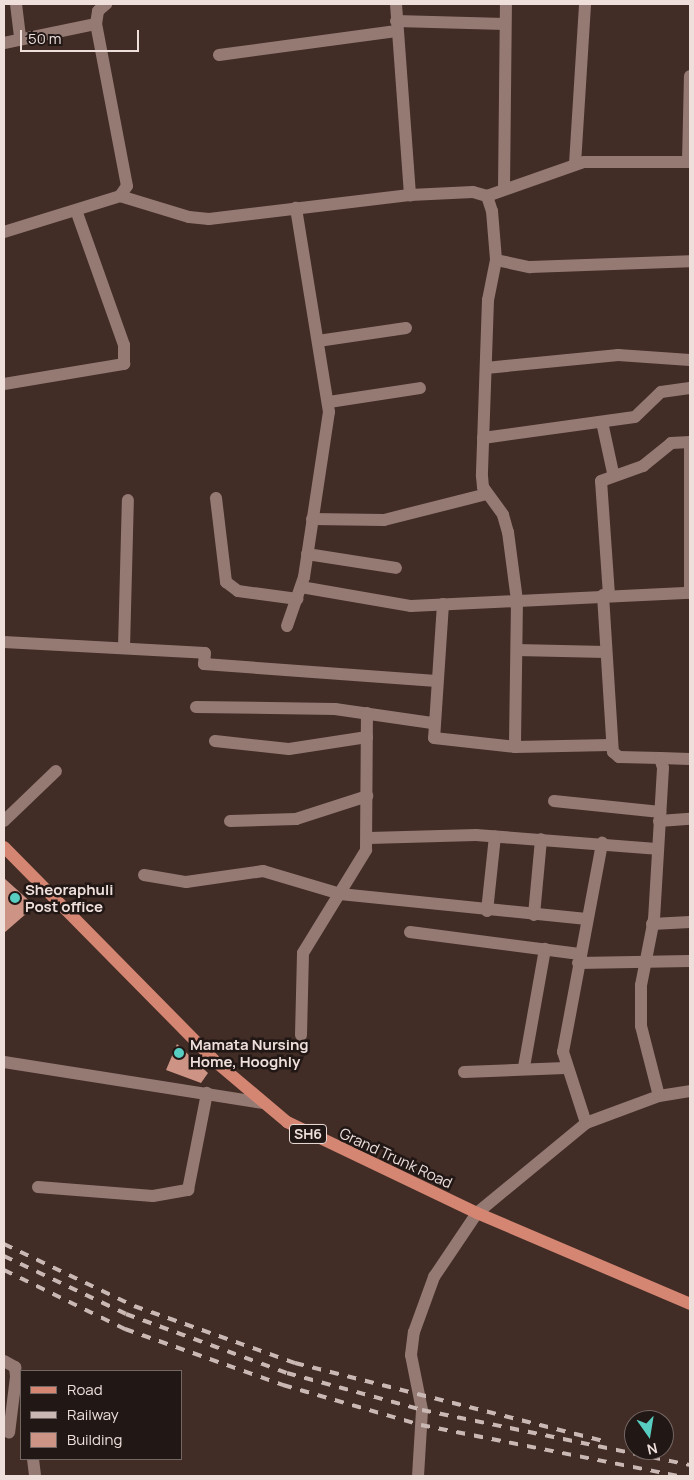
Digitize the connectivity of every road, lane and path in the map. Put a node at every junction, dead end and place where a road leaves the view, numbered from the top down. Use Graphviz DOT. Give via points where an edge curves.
graph roads {
  1 [pos="16,4"];
  2 [pos="396,4"];
  3 [pos="506,4"];
  4 [pos="585,4"];
  5 [pos="99,11"];
  6 [pos="505,24"];
  7 [pos="396,26"];
  8 [pos="20,39"];
  9 [pos="4,43"];
  10 [pos="219,55"];
  11 [pos="690,76"];
  12 [pos="689,129"];
  13 [pos="689,162"];
  14 [pos="575,164"];
  15 [pos="504,189"];
  16 [pos="410,195"];
  17 [pos="120,196"];
  18 [pos="487,196"];
  19 [pos="296,208"];
  20 [pos="76,210"];
  21 [pos="4,232"];
  22 [pos="496,260"];
  23 [pos="690,261"];
  24 [pos="406,328"];
  25 [pos="318,341"];
  26 [pos="690,360"];
  27 [pos="486,368"];
  28 [pos="4,384"];
  29 [pos="420,388"];
  30 [pos="690,388"];
  31 [pos="328,402"];
  32 [pos="602,422"];
  33 [pos="483,438"];
  34 [pos="690,442"];
  35 [pos="690,449"];
  36 [pos="613,473"];
  37 [pos="487,494"];
  38 [pos="216,498"];
  39 [pos="128,500"];
  40 [pos="312,519"];
  41 [pos="307,554"];
  42 [pos="396,568"];
  43 [pos="302,587"];
  44 [pos="690,592"];
  45 [pos="606,595"];
  46 [pos="297,599"];
  47 [pos="517,600"];
  48 [pos="442,604"];
  49 [pos="287,626"];
  50 [pos="4,642"];
  51 [pos="124,648"];
  52 [pos="517,650"];
  53 [pos="606,652"];
  54 [pos="436,681"];
  55 [pos="196,707"];
  56 [pos="367,714"];
  57 [pos="432,723"];
  58 [pos="367,737"];
  59 [pos="215,742"];
  60 [pos="610,745"];
  61 [pos="515,747"];
  62 [pos="660,758"];
  63 [pos="690,759"];
  64 [pos="56,771"];
  65 [pos="367,796"];
  66 [pos="554,801"];
  67 [pos="659,816"];
  68 [pos="690,819"];
  69 [pos="4,821"];
  70 [pos="230,821"];
  71 [pos="495,836"];
  72 [pos="369,838"];
  73 [pos="540,839"];
  74 [pos="602,844"];
  75 [pos="4,847"];
  76 [pos="656,848"];
  77 [pos="144,875"];
  78 [pos="340,894"];
  79 [pos="487,911"];
  80 [pos="534,915"];
  81 [pos="587,919"];
  82 [pos="690,922"];
  83 [pos="652,924"];
  84 [pos="410,932"];
  85 [pos="545,950"];
  86 [pos="579,958"];
  87 [pos="690,961"];
  88 [pos="644,964"];
  89 [pos="300,1036"];
  90 [pos="4,1062"];
  91 [pos="524,1067"];
  92 [pos="565,1068"];
  93 [pos="464,1072"];
  94 [pos="690,1091"];
  95 [pos="207,1093"];
  96 [pos="659,1096"];
  97 [pos="262,1104"];
  98 [pos="586,1123"];
  99 [pos="38,1187"];
  100 [pos="477,1213"];
  101 [pos="690,1304"];
  102 [pos="4,1361"];
  103 [pos="11,1433"];
  104 [pos="33,1460"];
  105 [pos="35,1476"];
  106 [pos="418,1476"];
  1 -- 8 [label="street"];
  2 -- 7 [label="street"];
  3 -- 6 [label="street"];
  4 -- 14 [label="street"];
  5 -- 8 [label="street"];
  5 -- 17 [label="street" via="126,170 127,186"];
  6 -- 7 [label="street"];
  6 -- 15 [label="street"];
  7 -- 10 [label="street"];
  7 -- 16 [label="street"];
  8 -- 9 [label="street"];
  11 -- 12 [label="street"];
  12 -- 13 [label="street"];
  13 -- 14 [label="street"];
  14 -- 15 [label="street"];
  15 -- 18 [label="street"];
  16 -- 18 [label="street"];
  16 -- 19 [label="street"];
  17 -- 19 [label="street" via="188,218"];
  17 -- 20 [label="street"];
  18 -- 22 [label="street"];
  19 -- 25 [label="street"];
  20 -- 21 [label="street"];
  20 -- 28 [label="street" via="124,345 124,364"];
  22 -- 23 [label="street" via="530,266"];
  22 -- 27 [label="street" via="488,300"];
  24 -- 25 [label="street"];
  25 -- 31 [label="street"];
  26 -- 27 [label="street" via="618,355"];
  27 -- 33 [label="street"];
  29 -- 31 [label="street"];
  30 -- 32 [label="street" via="661,392 644,412"];
  31 -- 40 [label="street"];
  32 -- 33 [label="street"];
  32 -- 36 [label="street"];
  33 -- 37 [label="street" via="482,476"];
  34 -- 36 [label="street" via="671,443 643,466"];
  35 -- 44 [label="street"];
  36 -- 45 [label="street" via="601,481 600,491"];
  37 -- 40 [label="street" via="384,520"];
  37 -- 47 [label="street" via="502,515 508,532"];
  38 -- 46 [label="street" via="226,582 238,591"];
  39 -- 51 [label="street"];
  40 -- 41 [label="street"];
  41 -- 42 [label="street"];
  41 -- 43 [label="street"];
  43 -- 46 [label="street"];
  43 -- 48 [label="street" via="389,605"];
  44 -- 45 [label="street"];
  45 -- 47 [label="street"];
  45 -- 53 [label="street"];
  46 -- 49 [label="street"];
  47 -- 48 [label="street"];
  47 -- 52 [label="street"];
  48 -- 54 [label="street"];
  50 -- 51 [label="street"];
  51 -- 54 [label="street" via="205,653 204,664"];
  52 -- 53 [label="street"];
  52 -- 61 [label="street"];
  53 -- 60 [label="street"];
  54 -- 57 [label="street"];
  55 -- 56 [label="street" via="315,708"];
  56 -- 57 [label="street"];
  56 -- 58 [label="street"];
  57 -- 61 [label="street" via="432,734 440,741"];
  58 -- 59 [label="street" via="289,749"];
  58 -- 65 [label="street"];
  60 -- 61 [label="street"];
  60 -- 62 [label="street" via="619,757"];
  62 -- 63 [label="street"];
  62 -- 67 [label="street" via="663,768"];
  64 -- 69 [label="street"];
  65 -- 70 [label="street" via="296,818"];
  65 -- 72 [label="street"];
  66 -- 67 [label="street"];
  67 -- 68 [label="street"];
  67 -- 76 [label="street"];
  71 -- 72 [label="street"];
  71 -- 73 [label="street"];
  71 -- 79 [label="street"];
  72 -- 78 [label="street" via="362,861"];
  73 -- 74 [label="street"];
  73 -- 80 [label="street"];
  74 -- 76 [label="street"];
  74 -- 81 [label="street"];
  75 -- 97 [label="main road, Grand Trunk Road / SH6"];
  76 -- 83 [label="street"];
  77 -- 78 [label="street" via="199,882 256,871"];
  78 -- 79 [label="street"];
  78 -- 89 [label="street" via="303,953"];
  79 -- 80 [label="street"];
  80 -- 81 [label="street"];
  81 -- 86 [label="street"];
  82 -- 83 [label="street"];
  83 -- 88 [label="street"];
  84 -- 85 [label="street"];
  85 -- 86 [label="street"];
  85 -- 91 [label="street"];
  86 -- 88 [label="street"];
  86 -- 92 [label="street" via="566,1026"];
  87 -- 88 [label="street"];
  88 -- 96 [label="street" via="642,1026"];
  90 -- 95 [label="street"];
  91 -- 92 [label="street"];
  91 -- 93 [label="street" via="489,1074"];
  92 -- 98 [label="street"];
  94 -- 96 [label="street"];
  95 -- 97 [label="street"];
  95 -- 99 [label="street" via="188,1190 137,1195"];
  96 -- 98 [label="street"];
  97 -- 100 [label="main road, Grand Trunk Road / SH6" via="312,1137"];
  98 -- 100 [label="street"];
  100 -- 101 [label="main road, Grand Trunk Road / SH6"];
  100 -- 106 [label="street" via="434,1277 414,1332 411,1355 422,1410"];
  102 -- 103 [label="street" via="15,1367 16,1377"];
  104 -- 105 [label="street"];
}
